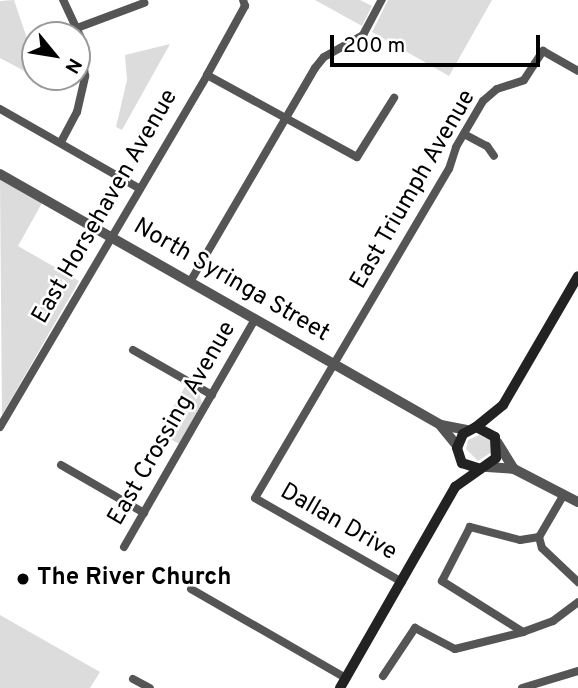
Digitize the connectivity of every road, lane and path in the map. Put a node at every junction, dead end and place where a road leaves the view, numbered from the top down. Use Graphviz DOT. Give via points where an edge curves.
graph roads {
  1 [pos="63,0"];
  2 [pos="382,0"];
  3 [pos="144,3"];
  4 [pos="244,3"];
  5 [pos="74,21"];
  6 [pos="91,23"];
  7 [pos="578,71"];
  8 [pos="206,75"];
  9 [pos="84,91"];
  10 [pos="394,98"];
  11 [pos="0,109"];
  12 [pos="286,119"];
  13 [pos="464,134"];
  14 [pos="61,142"];
  15 [pos="494,156"];
  16 [pos="0,174"];
  17 [pos="140,189"];
  18 [pos="111,236"];
  19 [pos="578,276"];
  20 [pos="190,282"];
  21 [pos="254,321"];
  22 [pos="133,350"];
  23 [pos="332,364"];
  24 [pos="212,395"];
  25 [pos="503,405"];
  26 [pos="441,425"];
  27 [pos="0,427"];
  28 [pos="472,429"];
  29 [pos="497,442"];
  30 [pos="457,450"];
  31 [pos="61,465"];
  32 [pos="484,468"];
  33 [pos="514,469"];
  34 [pos="455,487"];
  35 [pos="563,496"];
  36 [pos="255,498"];
  37 [pos="578,502"];
  38 [pos="144,513"];
  39 [pos="539,537"];
  40 [pos="124,547"];
  41 [pos="402,582"];
  42 [pos="578,582"];
  43 [pos="191,589"];
  44 [pos="578,602"];
  45 [pos="523,632"];
  46 [pos="578,671"];
  47 [pos="383,676"];
  48 [pos="561,678"];
  49 [pos="134,679"];
  50 [pos="343,683"];
  51 [pos="150,688"];
  52 [pos="522,688"];
  53 [pos="566,688"];
  1 -- 5 [label="street"];
  2 -- 12 [label="street" via="363,35 320,63"];
  3 -- 6 [label="street"];
  4 -- 8 [label="street, East Horsehaven Avenue"];
  7 -- 13 [label="street, East Triumph Avenue" via="543,51 524,79 497,89 483,101"];
  8 -- 12 [label="street"];
  8 -- 17 [label="street, East Horsehaven Avenue"];
  9 -- 14 [label="street"];
  10 -- 12 [label="street" via="356,157"];
  11 -- 14 [label="street"];
  12 -- 20 [label="street"];
  13 -- 15 [label="street" via="487,146"];
  13 -- 23 [label="street, East Triumph Avenue" via="449,169"];
  14 -- 17 [label="street"];
  16 -- 18 [label="street, North Syringa Street"];
  17 -- 18 [label="street, East Horsehaven Avenue"];
  18 -- 20 [label="street, North Syringa Street"];
  18 -- 27 [label="street, East Horsehaven Avenue"];
  19 -- 25 [label="main road"];
  20 -- 21 [label="street, North Syringa Street"];
  21 -- 23 [label="street, North Syringa Street"];
  21 -- 24 [label="street, East Crossing Avenue"];
  22 -- 24 [label="street"];
  23 -- 26 [label="street, North Syringa Street"];
  23 -- 36 [label="street, East Triumph Avenue"];
  24 -- 38 [label="street, East Crossing Avenue"];
  25 -- 28 [label="main road"];
  25 -- 29 [label="main road"];
  26 -- 28 [label="street, North Syringa Street"];
  26 -- 30 [label="street, North Syringa Street"];
  28 -- 29 [label="main road" via="491,432"];
  28 -- 30 [label="main road"];
  29 -- 32 [label="main road" via="496,458"];
  29 -- 33 [label="street"];
  30 -- 32 [label="main road" via="467,466"];
  30 -- 34 [label="main road"];
  31 -- 38 [label="street"];
  32 -- 33 [label="street"];
  32 -- 34 [label="main road"];
  33 -- 35 [label="street"];
  34 -- 41 [label="main road"];
  35 -- 37 [label="street"];
  35 -- 39 [label="street"];
  36 -- 41 [label="street, Dallan Drive"];
  38 -- 40 [label="street, East Crossing Avenue"];
  39 -- 42 [label="street" via="542,548"];
  39 -- 45 [label="street" via="520,540 470,527 441,577"];
  41 -- 50 [label="main road"];
  43 -- 50 [label="street"];
  44 -- 45 [label="street" via="554,621"];
  45 -- 47 [label="street" via="455,649 415,628"];
  46 -- 48 [label="street"];
  48 -- 52 [label="street"];
  48 -- 53 [label="street"];
  49 -- 51 [label="street"];
}
